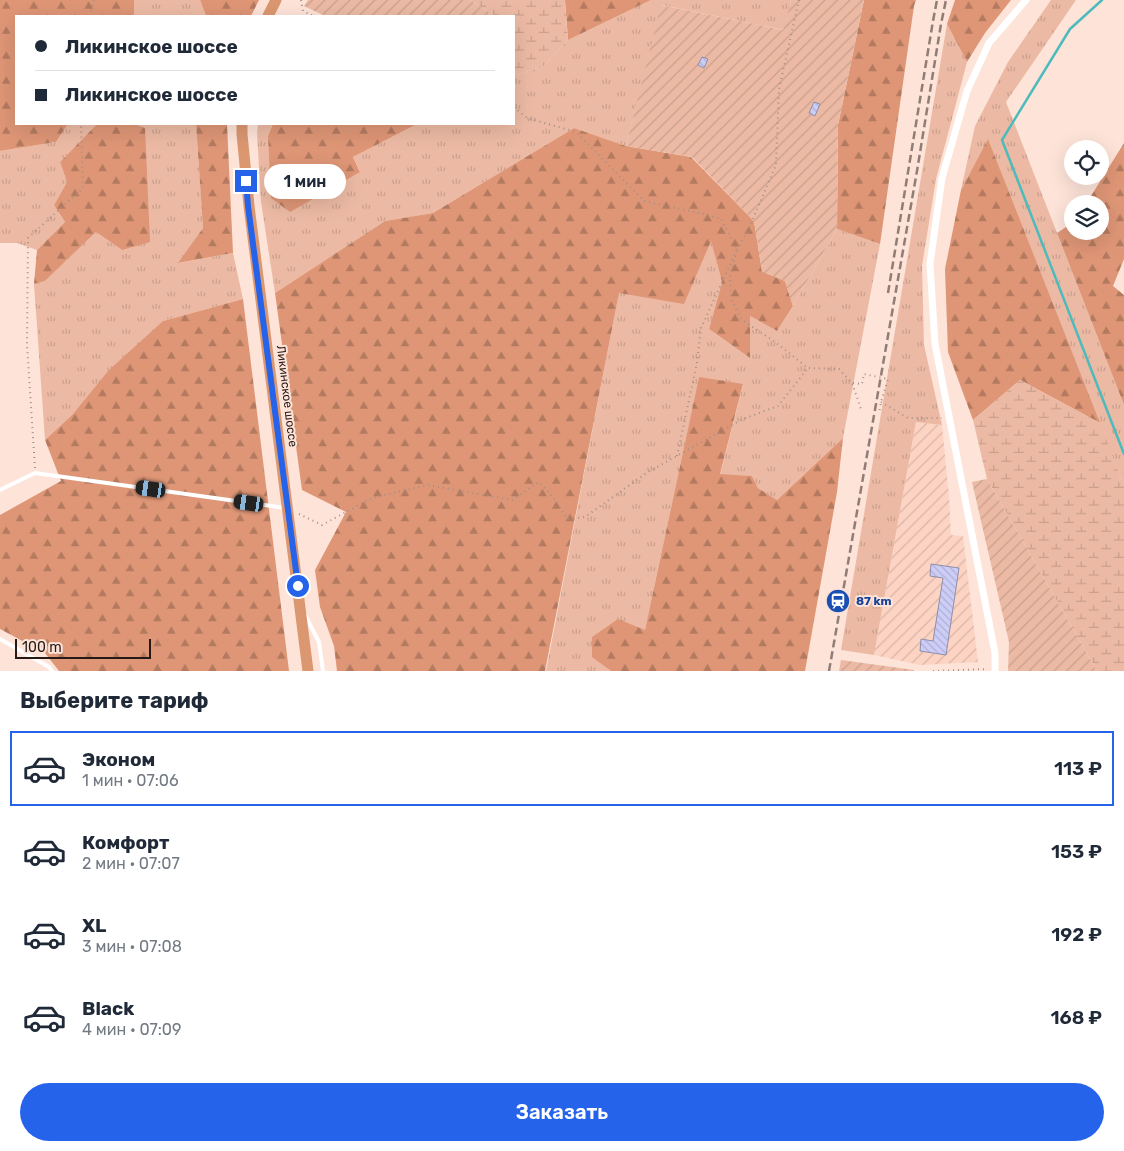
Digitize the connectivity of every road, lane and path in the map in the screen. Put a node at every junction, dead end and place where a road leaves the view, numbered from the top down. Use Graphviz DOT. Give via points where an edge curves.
graph roads {
  1 [pos="94,0"];
  2 [pos="276,0"];
  3 [pos="301,0"];
  4 [pos="799,0"];
  5 [pos="1026,0"];
  6 [pos="90,15"];
  7 [pos="268,15"];
  8 [pos="312,15"];
  9 [pos="515,108"];
  10 [pos="81,125"];
  11 [pos="242,125"];
  12 [pos="738,249"];
  13 [pos="808,368"];
  14 [pos="852,382"];
  15 [pos="881,402"];
  16 [pos="862,409"];
  17 [pos="879,413"];
  18 [pos="950,419"];
  19 [pos="677,456"];
  20 [pos="35,473"];
  21 [pos="0,490"];
  22 [pos="288,508"];
  23 [pos="300,606"];
  24 [pos="0,639"];
  25 [pos="995,670"];
  26 [pos="52,671"];
  27 [pos="308,671"];
  28 [pos="323,671"];
  29 [pos="933,671"];
  1 -- 6 [label="path"];
  2 -- 7 [label="highway"];
  3 -- 8 [label="path" via="303,11"];
  4 -- 12 [label="path" via="780,89 776,165"];
  5 -- 18 [label="street" via="989,43 967,91 942,178 930,264 935,344"];
  9 -- 12 [label="path" via="527,118 576,132 644,201 721,220"];
  10 -- 20 [label="path" via="83,188 28,238 27,344"];
  11 -- 22 [label="highway, Ликинское шоссе" via="248,206"];
  12 -- 13 [label="path" via="730,277 731,298 742,319"];
  12 -- 19 [label="path" via="701,328"];
  13 -- 14 [label="path" via="838,369"];
  13 -- 19 [label="path" via="778,406 743,419"];
  14 -- 15 [label="path" via="862,384 864,374 888,379"];
  14 -- 16 [label="path"];
  15 -- 17 [label="path"];
  15 -- 18 [label="path" via="908,418"];
  18 -- 25 [label="street" via="995,652"];
  19 -- 22 [label="path" via="648,472 586,517 568,519 539,482 512,500 427,485 372,498 322,525"];
  20 -- 21 [label="lane"];
  20 -- 22 [label="lane"];
  22 -- 23 [label="highway, Ликинское шоссе"];
  23 -- 27 [label="highway, Ликинское шоссе"];
  23 -- 28 [label="lane" via="320,642"];
  24 -- 26 [label="lane"];
  25 -- 29 [label="path"];
}
